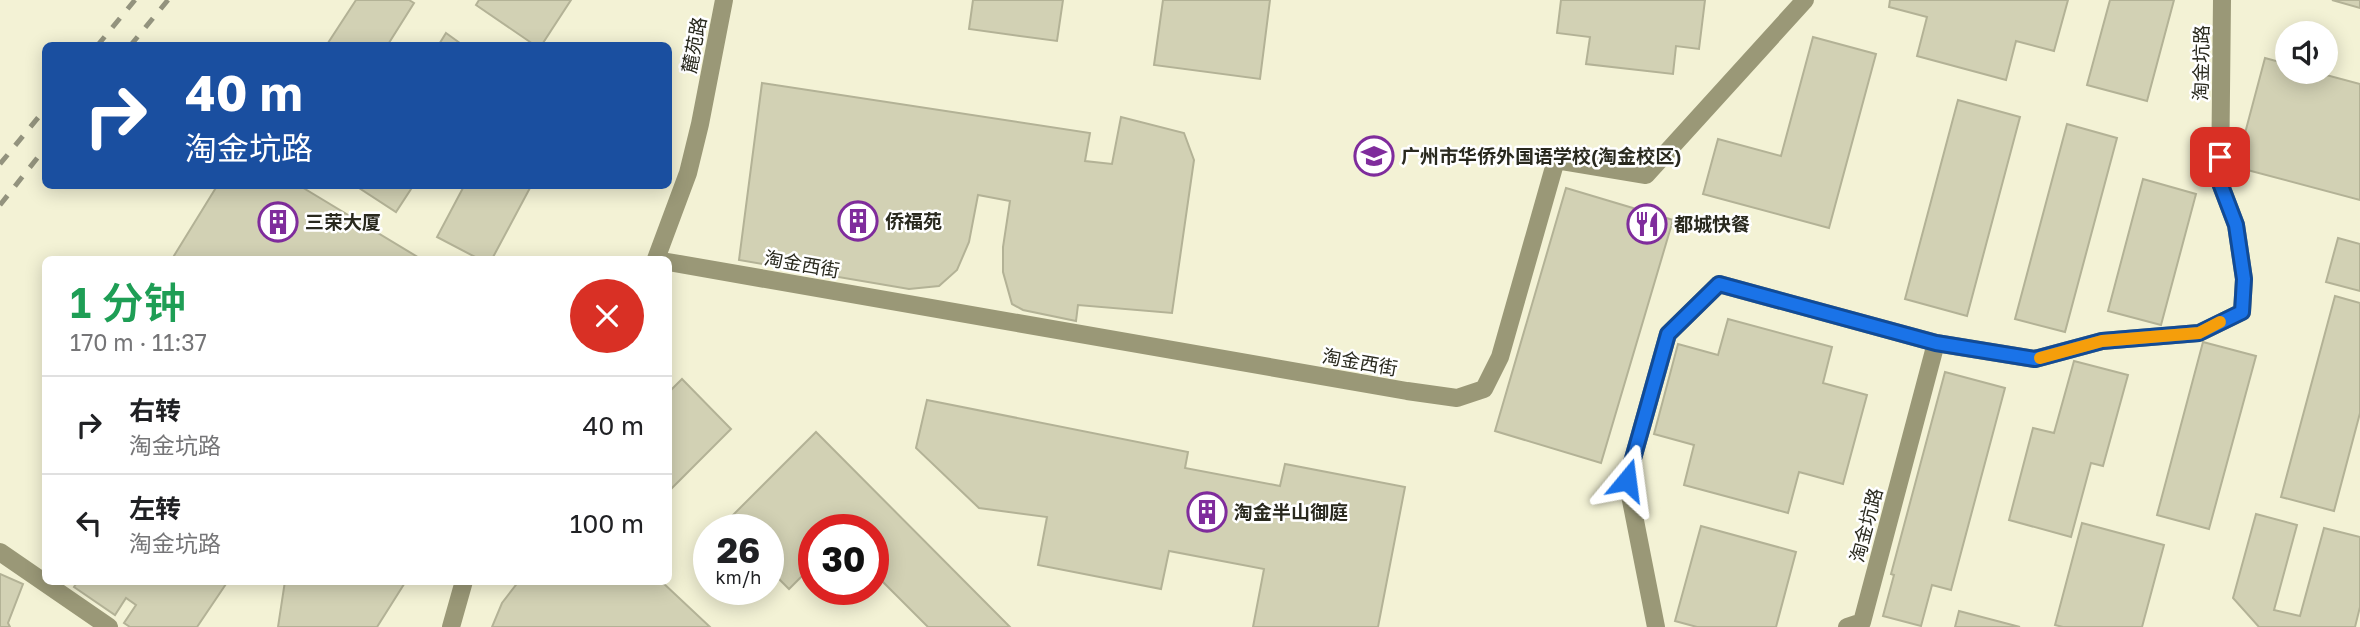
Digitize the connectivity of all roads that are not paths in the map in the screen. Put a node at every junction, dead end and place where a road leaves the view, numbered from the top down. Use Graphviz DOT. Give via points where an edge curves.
graph roads {
  1 [pos="724,0"];
  2 [pos="1805,0"];
  3 [pos="2222,0"];
  4 [pos="657,256"];
  5 [pos="672,263"];
  6 [pos="1936,343"];
  7 [pos="0,552"];
  8 [pos="42,581"];
  9 [pos="48,585"];
  10 [pos="463,585"];
  11 [pos="108,627"];
  12 [pos="451,627"];
  13 [pos="1656,627"];
  14 [pos="1847,627"];
  1 -- 4 [label="street, 麓苑路" via="688,173"];
  2 -- 5 [label="street, 淘金西街" via="1646,175 1556,160 1500,357 1484,389 1457,398"];
  3 -- 6 [label="street, 淘金坑路" via="2220,183 2236,225 2244,279 2242,312 2199,333 2102,341 2035,359"];
  6 -- 13 [label="street, 淘金坑路" via="1719,284 1668,334 1627,480"];
  6 -- 14 [label="street, 淘金坑路" via="1861,622"];
  7 -- 8 [label="street"];
  9 -- 11 [label="street"];
  10 -- 12 [label="street"];
}
